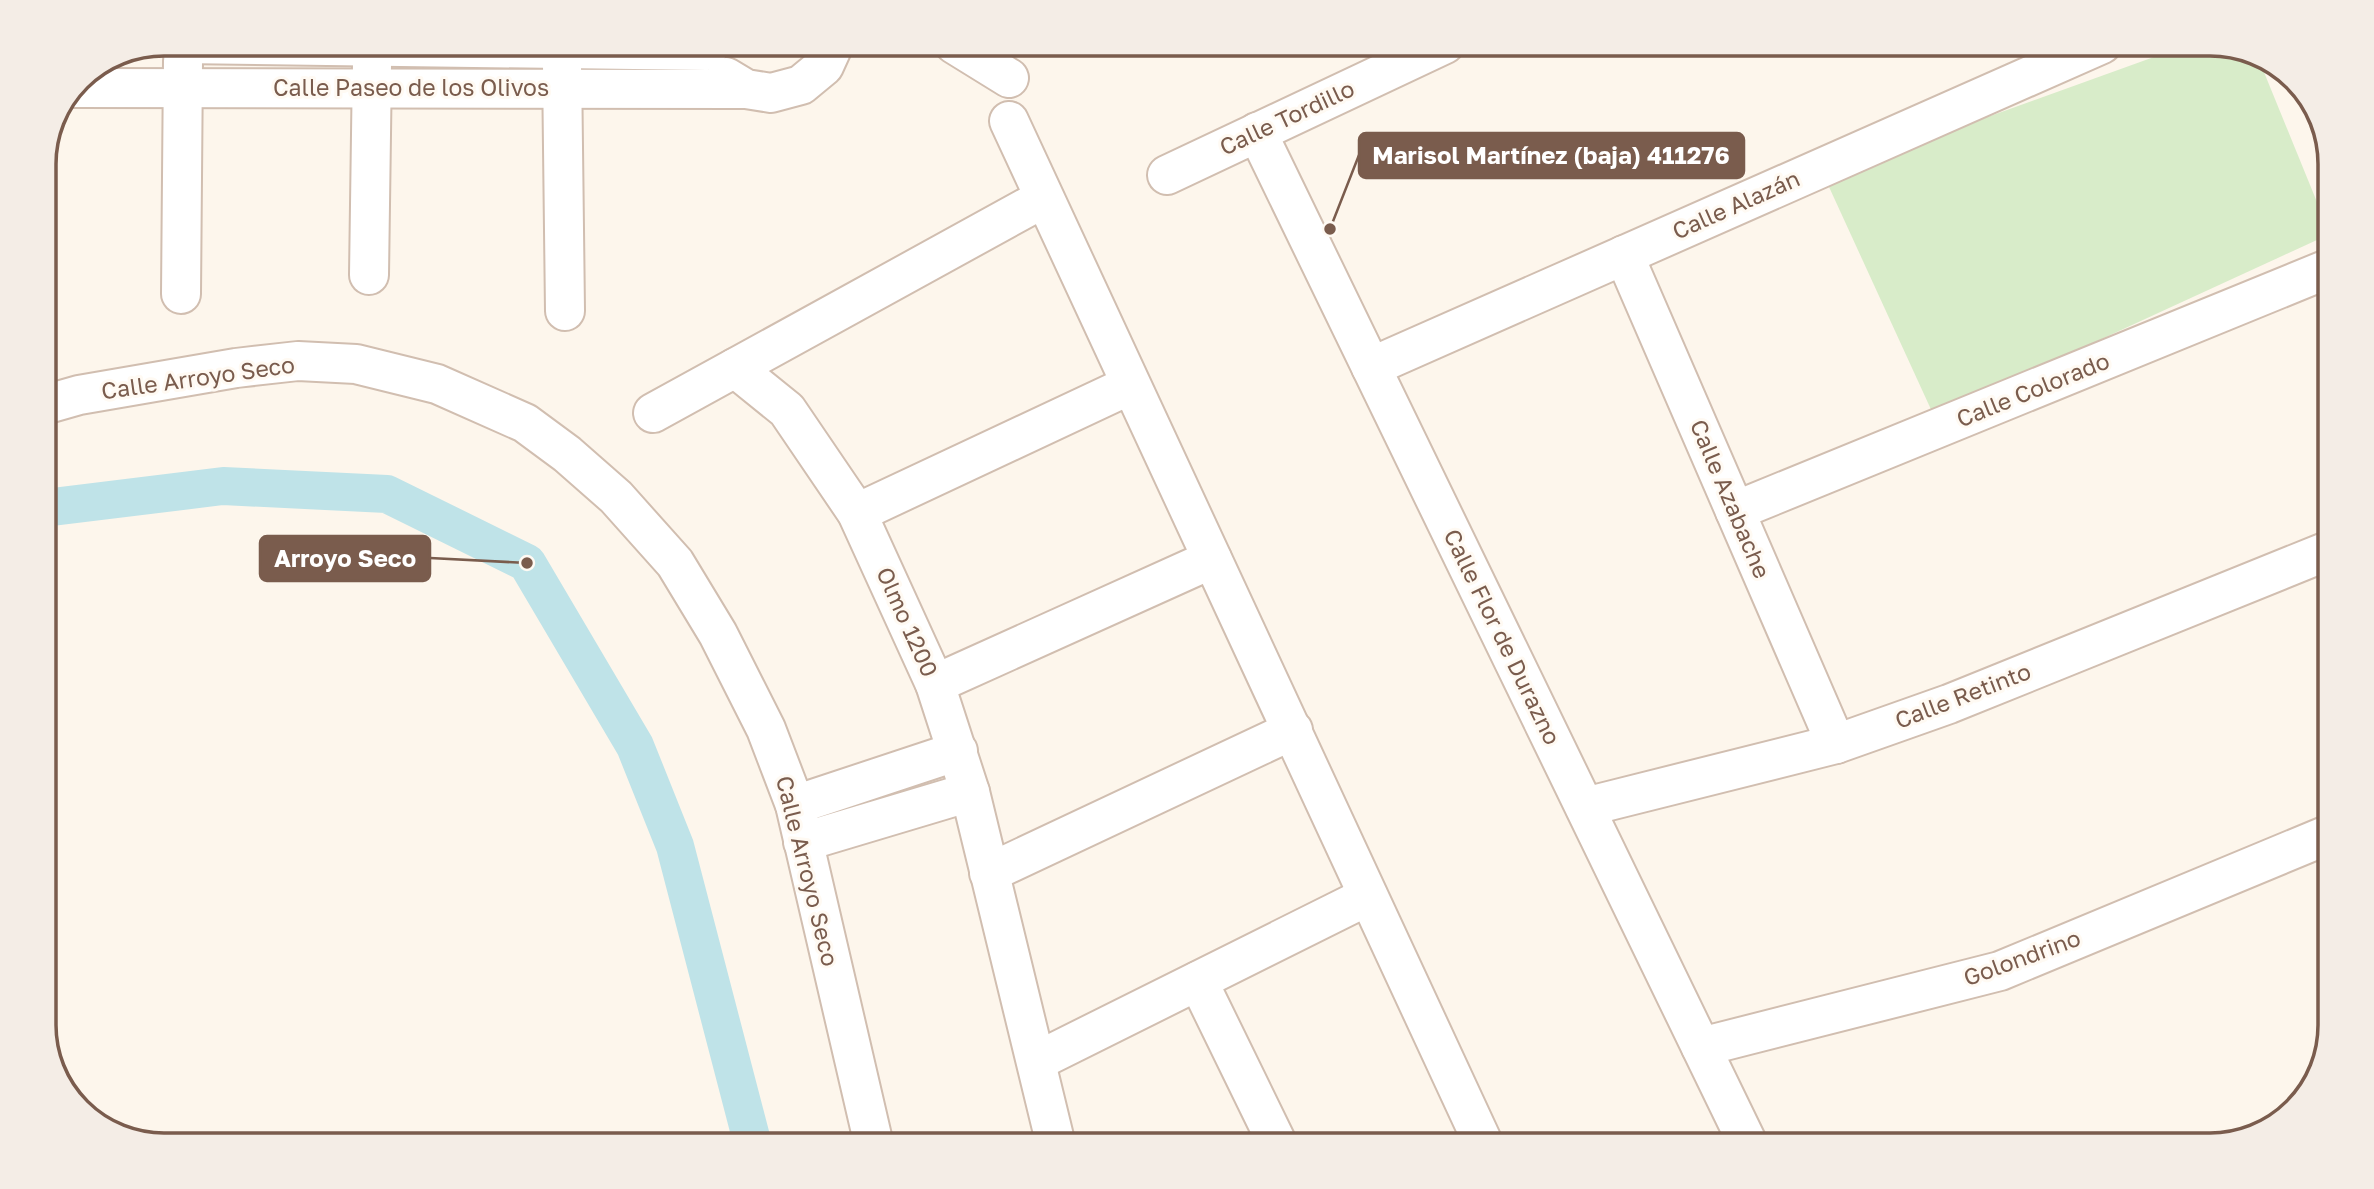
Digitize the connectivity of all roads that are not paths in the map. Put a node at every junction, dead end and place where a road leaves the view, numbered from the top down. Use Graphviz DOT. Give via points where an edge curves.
graph roads {
  1 [pos="182,56"];
  2 [pos="372,56"];
  3 [pos="562,56"];
  4 [pos="709,56"];
  5 [pos="829,56"];
  6 [pos="973,56"];
  7 [pos="1419,56"];
  8 [pos="2075,56"];
  9 [pos="1009,78"];
  10 [pos="88,88"];
  11 [pos="183,88"];
  12 [pos="371,88"];
  13 [pos="563,89"];
  14 [pos="746,89"];
  15 [pos="1009,121"];
  16 [pos="1257,132"];
  17 [pos="1167,175"];
  18 [pos="1044,198"];
  19 [pos="1624,255"];
  20 [pos="2318,273"];
  21 [pos="369,275"];
  22 [pos="181,294"];
  23 [pos="565,311"];
  24 [pos="1371,367"];
  25 [pos="735,368"];
  26 [pos="1130,385"];
  27 [pos="56,402"];
  28 [pos="653,413"];
  29 [pos="1735,511"];
  30 [pos="857,513"];
  31 [pos="2318,555"];
  32 [pos="1212,559"];
  33 [pos="935,684"];
  34 [pos="1293,730"];
  35 [pos="1836,744"];
  36 [pos="958,751"];
  37 [pos="970,792"];
  38 [pos="795,805"];
  39 [pos="1585,807"];
  40 [pos="2318,839"];
  41 [pos="803,842"];
  42 [pos="989,873"];
  43 [pos="1368,896"];
  44 [pos="1198,981"];
  45 [pos="1701,1047"];
  46 [pos="1037,1061"];
  47 [pos="871,1133"];
  48 [pos="1053,1133"];
  49 [pos="1272,1133"];
  50 [pos="1479,1133"];
  51 [pos="1743,1133"];
  1 -- 11 [label="street"];
  2 -- 12 [label="street"];
  3 -- 13 [label="street"];
  4 -- 14 [label="street, Calle Paseo de los Olivos" via="721,74"];
  5 -- 14 [label="street, Calle Paseo de los Olivos" via="824,66 801,85 771,93"];
  6 -- 9 [label="street"];
  7 -- 16 [label="street, Calle Tordillo"];
  8 -- 19 [label="street, Calle Alazán"];
  10 -- 11 [label="street, Calle Paseo de los Olivos"];
  11 -- 12 [label="street, Calle Paseo de los Olivos"];
  11 -- 22 [label="street"];
  12 -- 13 [label="street, Calle Paseo de los Olivos"];
  12 -- 21 [label="street"];
  13 -- 14 [label="street, Calle Paseo de los Olivos"];
  13 -- 23 [label="street"];
  15 -- 18 [label="street"];
  16 -- 17 [label="street, Calle Tordillo"];
  16 -- 24 [label="street, Calle Flor de Durazno"];
  18 -- 25 [label="street"];
  18 -- 26 [label="street"];
  19 -- 24 [label="street, Calle Alazán"];
  19 -- 29 [label="street, Calle Azabache"];
  20 -- 29 [label="street, Calle Colorado"];
  24 -- 39 [label="street, Calle Flor de Durazno"];
  25 -- 28 [label="street"];
  25 -- 30 [label="street, Olmo 1200" via="787,410"];
  26 -- 30 [label="street"];
  26 -- 32 [label="street"];
  27 -- 38 [label="street, Calle Arroyo Seco" via="236,368 298,362 394,372 437,384 525,424 616,497 675,563 718,634 766,729"];
  29 -- 35 [label="street, Calle Azabache"];
  30 -- 33 [label="street, Olmo 1200"];
  31 -- 35 [label="street, Calle Retinto" via="1949,704"];
  32 -- 33 [label="street"];
  32 -- 34 [label="street"];
  33 -- 36 [label="street, Olmo 1200"];
  34 -- 42 [label="street"];
  34 -- 43 [label="street"];
  35 -- 39 [label="street, Calle Retinto"];
  36 -- 37 [label="street, Olmo 1200"];
  36 -- 38 [label="street"];
  37 -- 41 [label="street"];
  37 -- 42 [label="street"];
  38 -- 41 [label="street, Calle Arroyo Seco"];
  39 -- 45 [label="street, Calle Flor de Durazno"];
  40 -- 45 [label="street, Golondrino" via="2000,971"];
  41 -- 47 [label="street, Calle Arroyo Seco"];
  42 -- 46 [label="street"];
  43 -- 44 [label="street"];
  43 -- 50 [label="street"];
  44 -- 46 [label="street"];
  44 -- 49 [label="street"];
  45 -- 51 [label="street, Calle Flor de Durazno"];
  46 -- 48 [label="street"];
}
